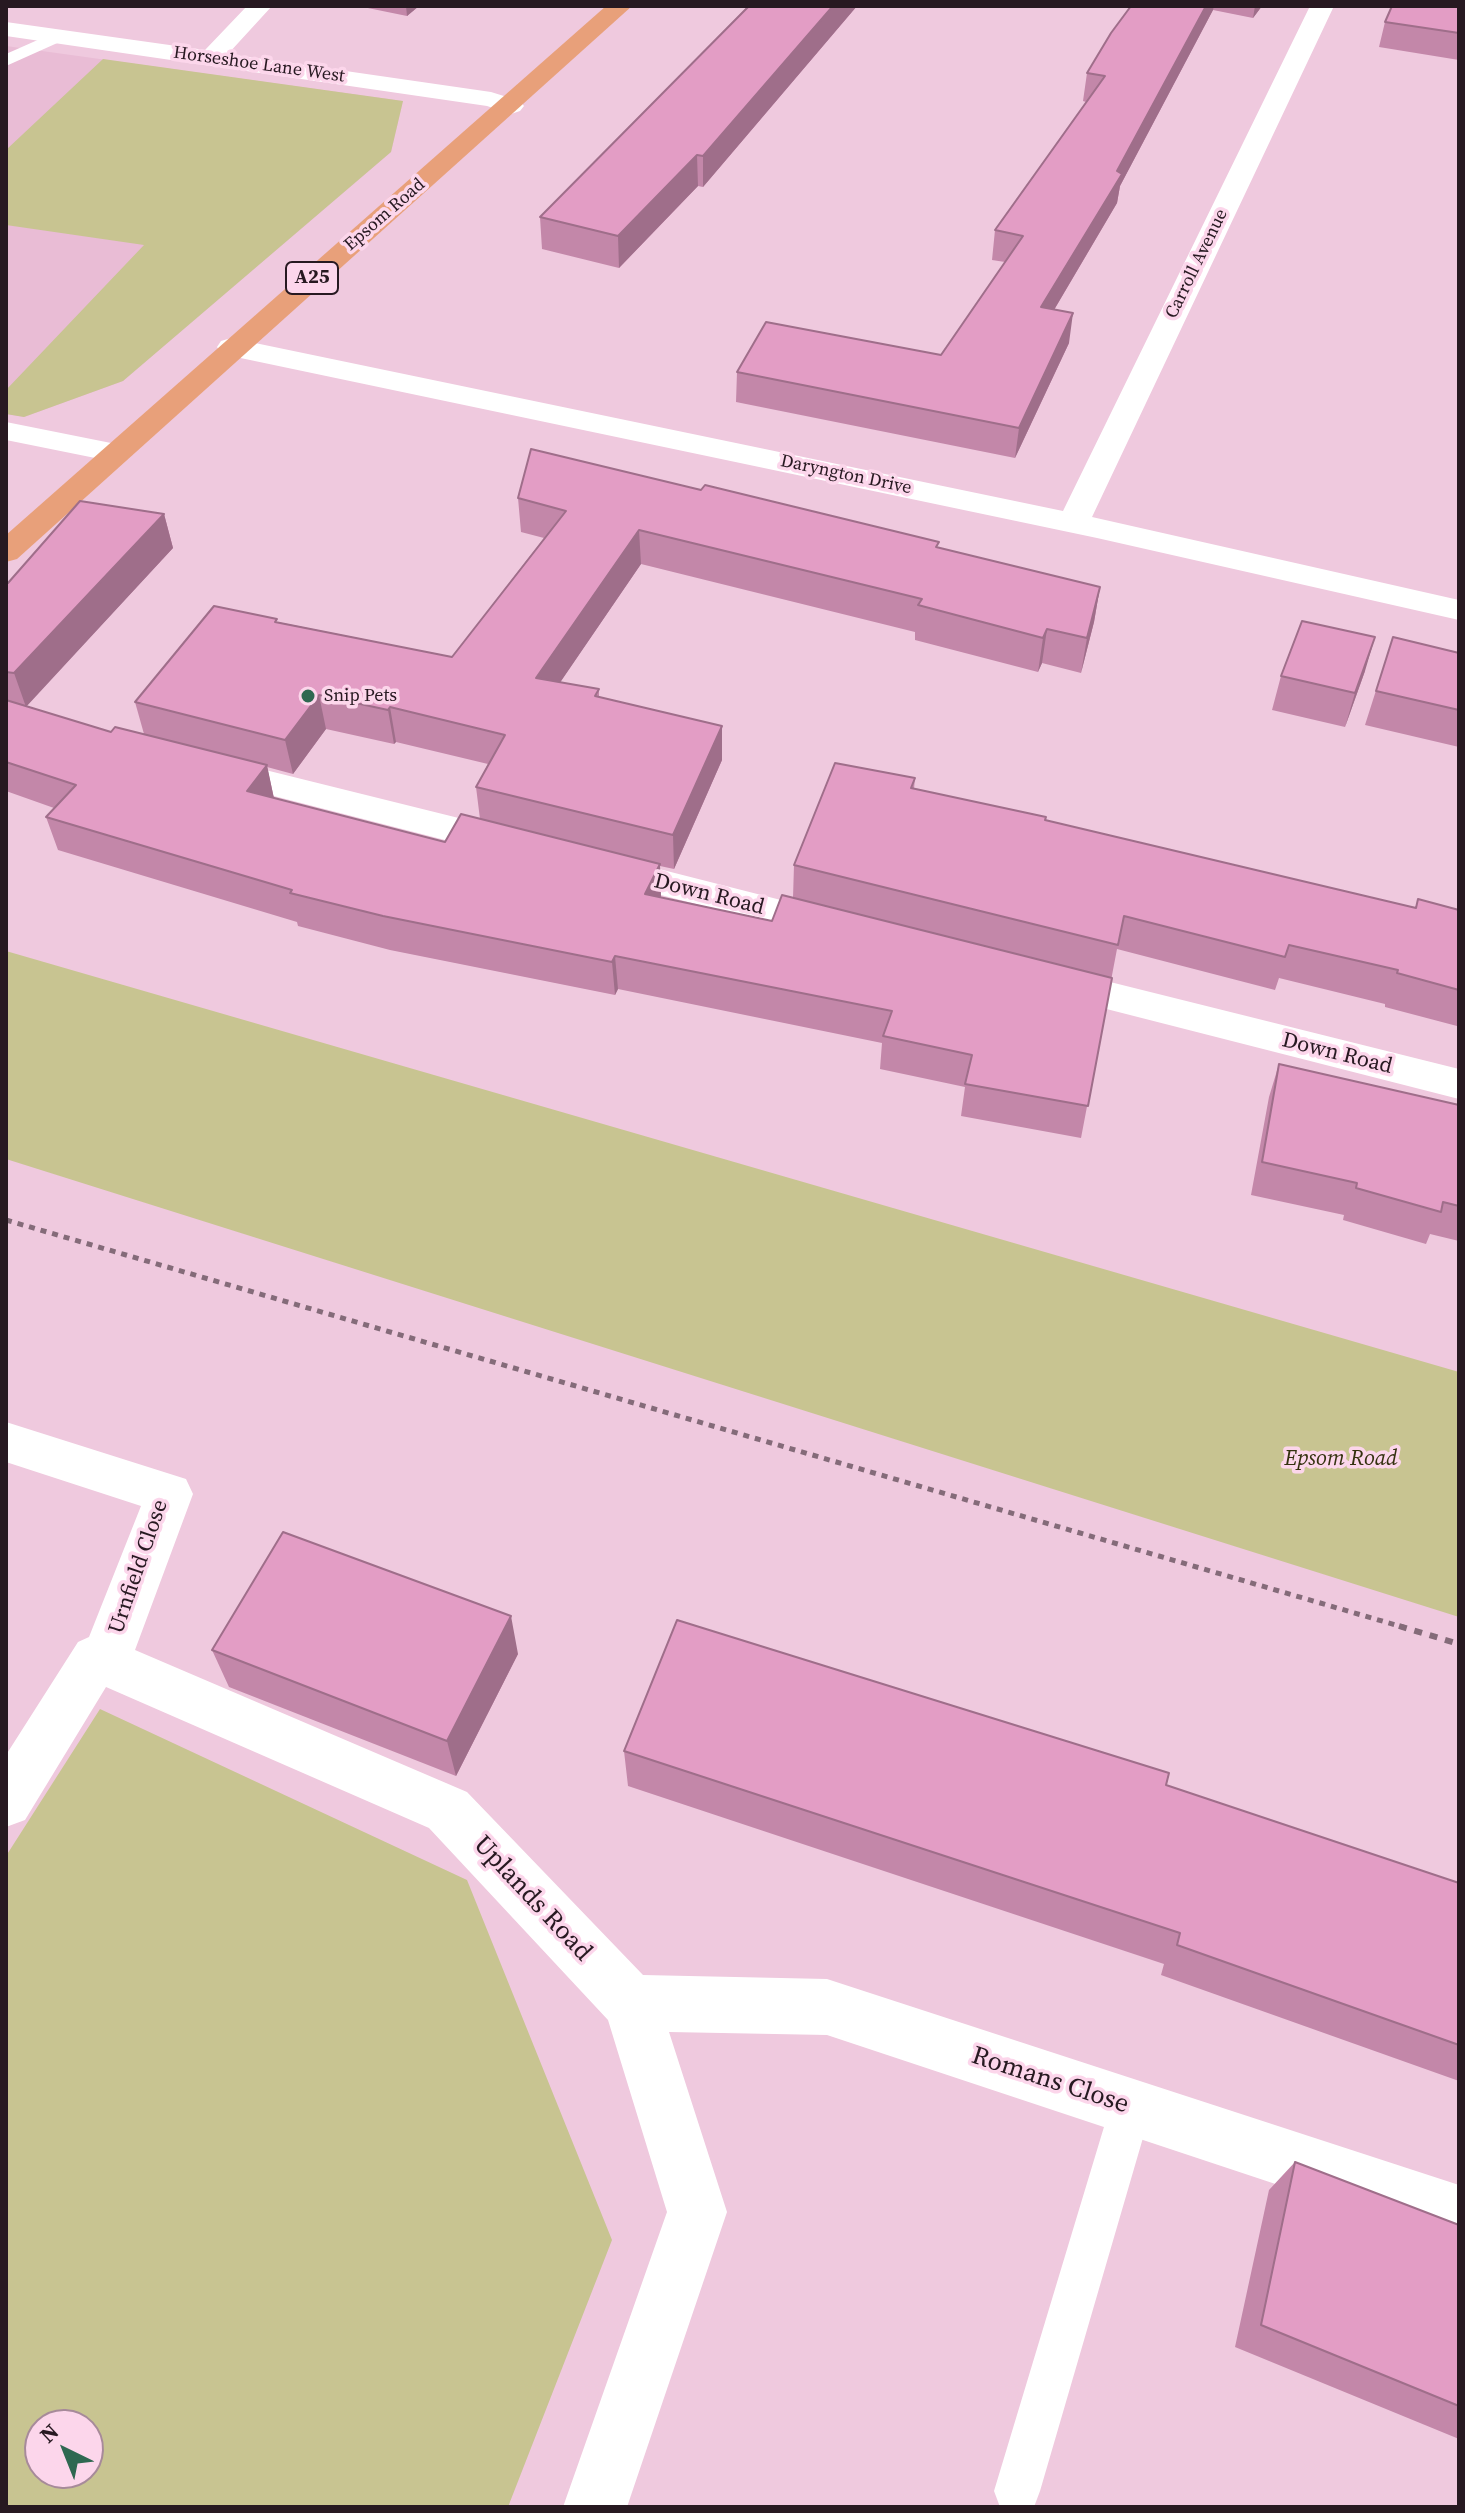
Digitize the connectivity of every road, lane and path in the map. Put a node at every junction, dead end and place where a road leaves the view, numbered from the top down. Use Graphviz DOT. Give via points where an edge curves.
graph roads {
  1 [pos="260,6"];
  2 [pos="620,6"];
  3 [pos="1322,6"];
  4 [pos="6,29"];
  5 [pos="58,36"];
  6 [pos="212,57"];
  7 [pos="6,61"];
  8 [pos="511,106"];
  9 [pos="231,347"];
  10 [pos="6,431"];
  11 [pos="115,453"];
  12 [pos="1073,523"];
  13 [pos="6,552"];
  14 [pos="1459,610"];
  15 [pos="176,759"];
  16 [pos="872,936"];
  17 [pos="1011,971"];
  18 [pos="1459,1084"];
  19 [pos="6,1220"];
  20 [pos="6,1442"];
  21 [pos="1459,1644"];
  22 [pos="105,1662"];
  23 [pos="6,1802"];
  24 [pos="631,2003"];
  25 [pos="1131,2107"];
  26 [pos="1459,2215"];
  27 [pos="1017,2491"];
  28 [pos="595,2507"];
  1 -- 6 [label="street"];
  2 -- 8 [label="main road, Epsom Road / A25"];
  3 -- 12 [label="street, Carroll Avenue"];
  4 -- 5 [label="street, Horseshoe Lane West"];
  5 -- 6 [label="street, Horseshoe Lane West"];
  5 -- 7 [label="lane"];
  6 -- 8 [label="street, Horseshoe Lane West"];
  8 -- 9 [label="main road, Epsom Road / A25"];
  9 -- 11 [label="main road, Epsom Road / A25"];
  9 -- 12 [label="street, Daryngton Drive"];
  10 -- 11 [label="street"];
  11 -- 13 [label="main road, Epsom Road / A25"];
  12 -- 14 [label="street, Daryngton Drive"];
  15 -- 16 [label="street, Down Road"];
  17 -- 18 [label="street, Down Road"];
  19 -- 21 [label="path"];
  20 -- 22 [label="street, Urnfield Close" via="169,1494"];
  22 -- 23 [label="street" via="96,1658"];
  22 -- 24 [label="street, Uplands Road" via="448,1810"];
  24 -- 25 [label="street, Romans Close" via="827,2007"];
  24 -- 28 [label="street, Uplands Road" via="697,2212"];
  25 -- 26 [label="street, Romans Close"];
  25 -- 27 [label="lane"];
}
